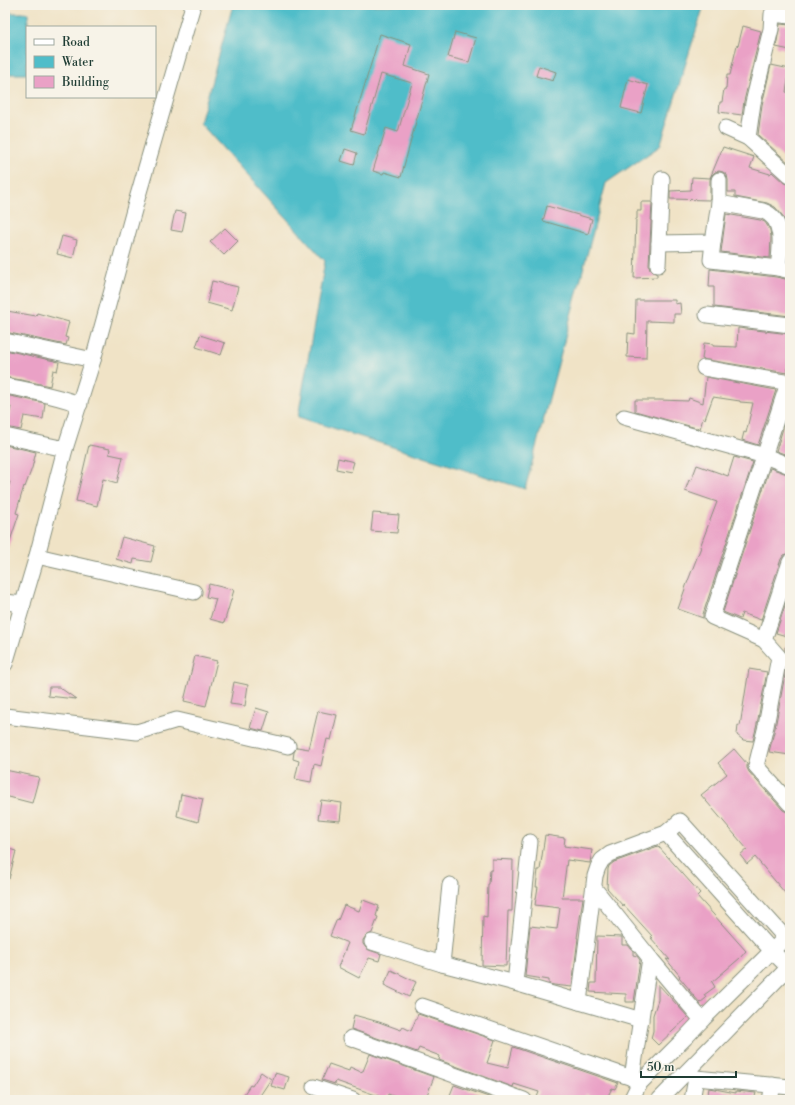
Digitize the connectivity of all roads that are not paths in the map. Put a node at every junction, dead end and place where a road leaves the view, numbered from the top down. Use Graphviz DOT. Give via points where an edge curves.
graph roads {
  1 [pos="193,5"];
  2 [pos="790,16"];
  3 [pos="726,128"];
  4 [pos="748,138"];
  5 [pos="790,176"];
  6 [pos="662,179"];
  7 [pos="720,180"];
  8 [pos="719,203"];
  9 [pos="713,242"];
  10 [pos="659,243"];
  11 [pos="658,265"];
  12 [pos="784,270"];
  13 [pos="707,315"];
  14 [pos="790,325"];
  15 [pos="5,341"];
  16 [pos="93,360"];
  17 [pos="704,368"];
  18 [pos="789,383"];
  19 [pos="5,386"];
  20 [pos="80,404"];
  21 [pos="624,417"];
  22 [pos="5,436"];
  23 [pos="65,449"];
  24 [pos="765,456"];
  25 [pos="790,466"];
  26 [pos="38,556"];
  27 [pos="790,562"];
  28 [pos="194,592"];
  29 [pos="5,602"];
  30 [pos="23,604"];
  31 [pos="764,640"];
  32 [pos="5,662"];
  33 [pos="5,716"];
  34 [pos="288,746"];
  35 [pos="790,804"];
  36 [pos="666,833"];
  37 [pos="530,842"];
  38 [pos="450,885"];
  39 [pos="594,888"];
  40 [pos="788,938"];
  41 [pos="372,942"];
  42 [pos="772,951"];
  43 [pos="650,958"];
  44 [pos="442,964"];
  45 [pos="789,968"];
  46 [pos="515,983"];
  47 [pos="579,1002"];
  48 [pos="422,1006"];
  49 [pos="641,1020"];
  50 [pos="702,1020"];
  51 [pos="351,1038"];
  52 [pos="685,1038"];
  53 [pos="703,1056"];
  54 [pos="692,1075"];
  55 [pos="635,1081"];
  56 [pos="314,1087"];
  57 [pos="790,1087"];
  58 [pos="772,1093"];
  59 [pos="353,1100"];
  60 [pos="524,1100"];
  61 [pos="631,1100"];
  62 [pos="660,1100"];
  63 [pos="692,1100"];
  1 -- 16 [label="street"];
  2 -- 4 [label="street" via="772,14"];
  3 -- 4 [label="street"];
  4 -- 5 [label="street"];
  6 -- 10 [label="street"];
  7 -- 8 [label="street"];
  8 -- 9 [label="street"];
  8 -- 12 [label="street" via="763,211 773,217 779,232"];
  9 -- 10 [label="street"];
  9 -- 12 [label="street" via="711,260"];
  10 -- 11 [label="street"];
  13 -- 14 [label="street"];
  15 -- 16 [label="street"];
  16 -- 20 [label="street"];
  17 -- 18 [label="street"];
  18 -- 24 [label="street"];
  19 -- 20 [label="street" via="52,395"];
  20 -- 23 [label="street"];
  21 -- 24 [label="street"];
  22 -- 23 [label="street"];
  23 -- 26 [label="street"];
  24 -- 25 [label="street"];
  24 -- 31 [label="street" via="712,617"];
  26 -- 28 [label="street"];
  26 -- 30 [label="street"];
  27 -- 31 [label="street"];
  29 -- 30 [label="street"];
  30 -- 32 [label="street"];
  31 -- 35 [label="street" via="779,657 756,766"];
  33 -- 34 [label="street" via="137,732 177,720"];
  36 -- 39 [label="street" via="610,854 602,860 596,871"];
  36 -- 40 [label="street" via="680,821"];
  36 -- 42 [label="street"];
  37 -- 46 [label="street"];
  38 -- 44 [label="street"];
  39 -- 43 [label="street"];
  39 -- 47 [label="street"];
  40 -- 42 [label="street"];
  41 -- 44 [label="street"];
  42 -- 45 [label="street"];
  42 -- 50 [label="street"];
  43 -- 49 [label="street"];
  43 -- 50 [label="street"];
  44 -- 46 [label="street"];
  45 -- 53 [label="street"];
  46 -- 47 [label="street"];
  47 -- 49 [label="street"];
  48 -- 55 [label="street"];
  49 -- 55 [label="street"];
  50 -- 52 [label="street"];
  51 -- 60 [label="street"];
  52 -- 53 [label="street"];
  52 -- 55 [label="street"];
  53 -- 54 [label="street"];
  54 -- 58 [label="street"];
  54 -- 62 [label="street"];
  54 -- 63 [label="street"];
  55 -- 61 [label="street"];
  56 -- 59 [label="street"];
  57 -- 58 [label="street"];
}
